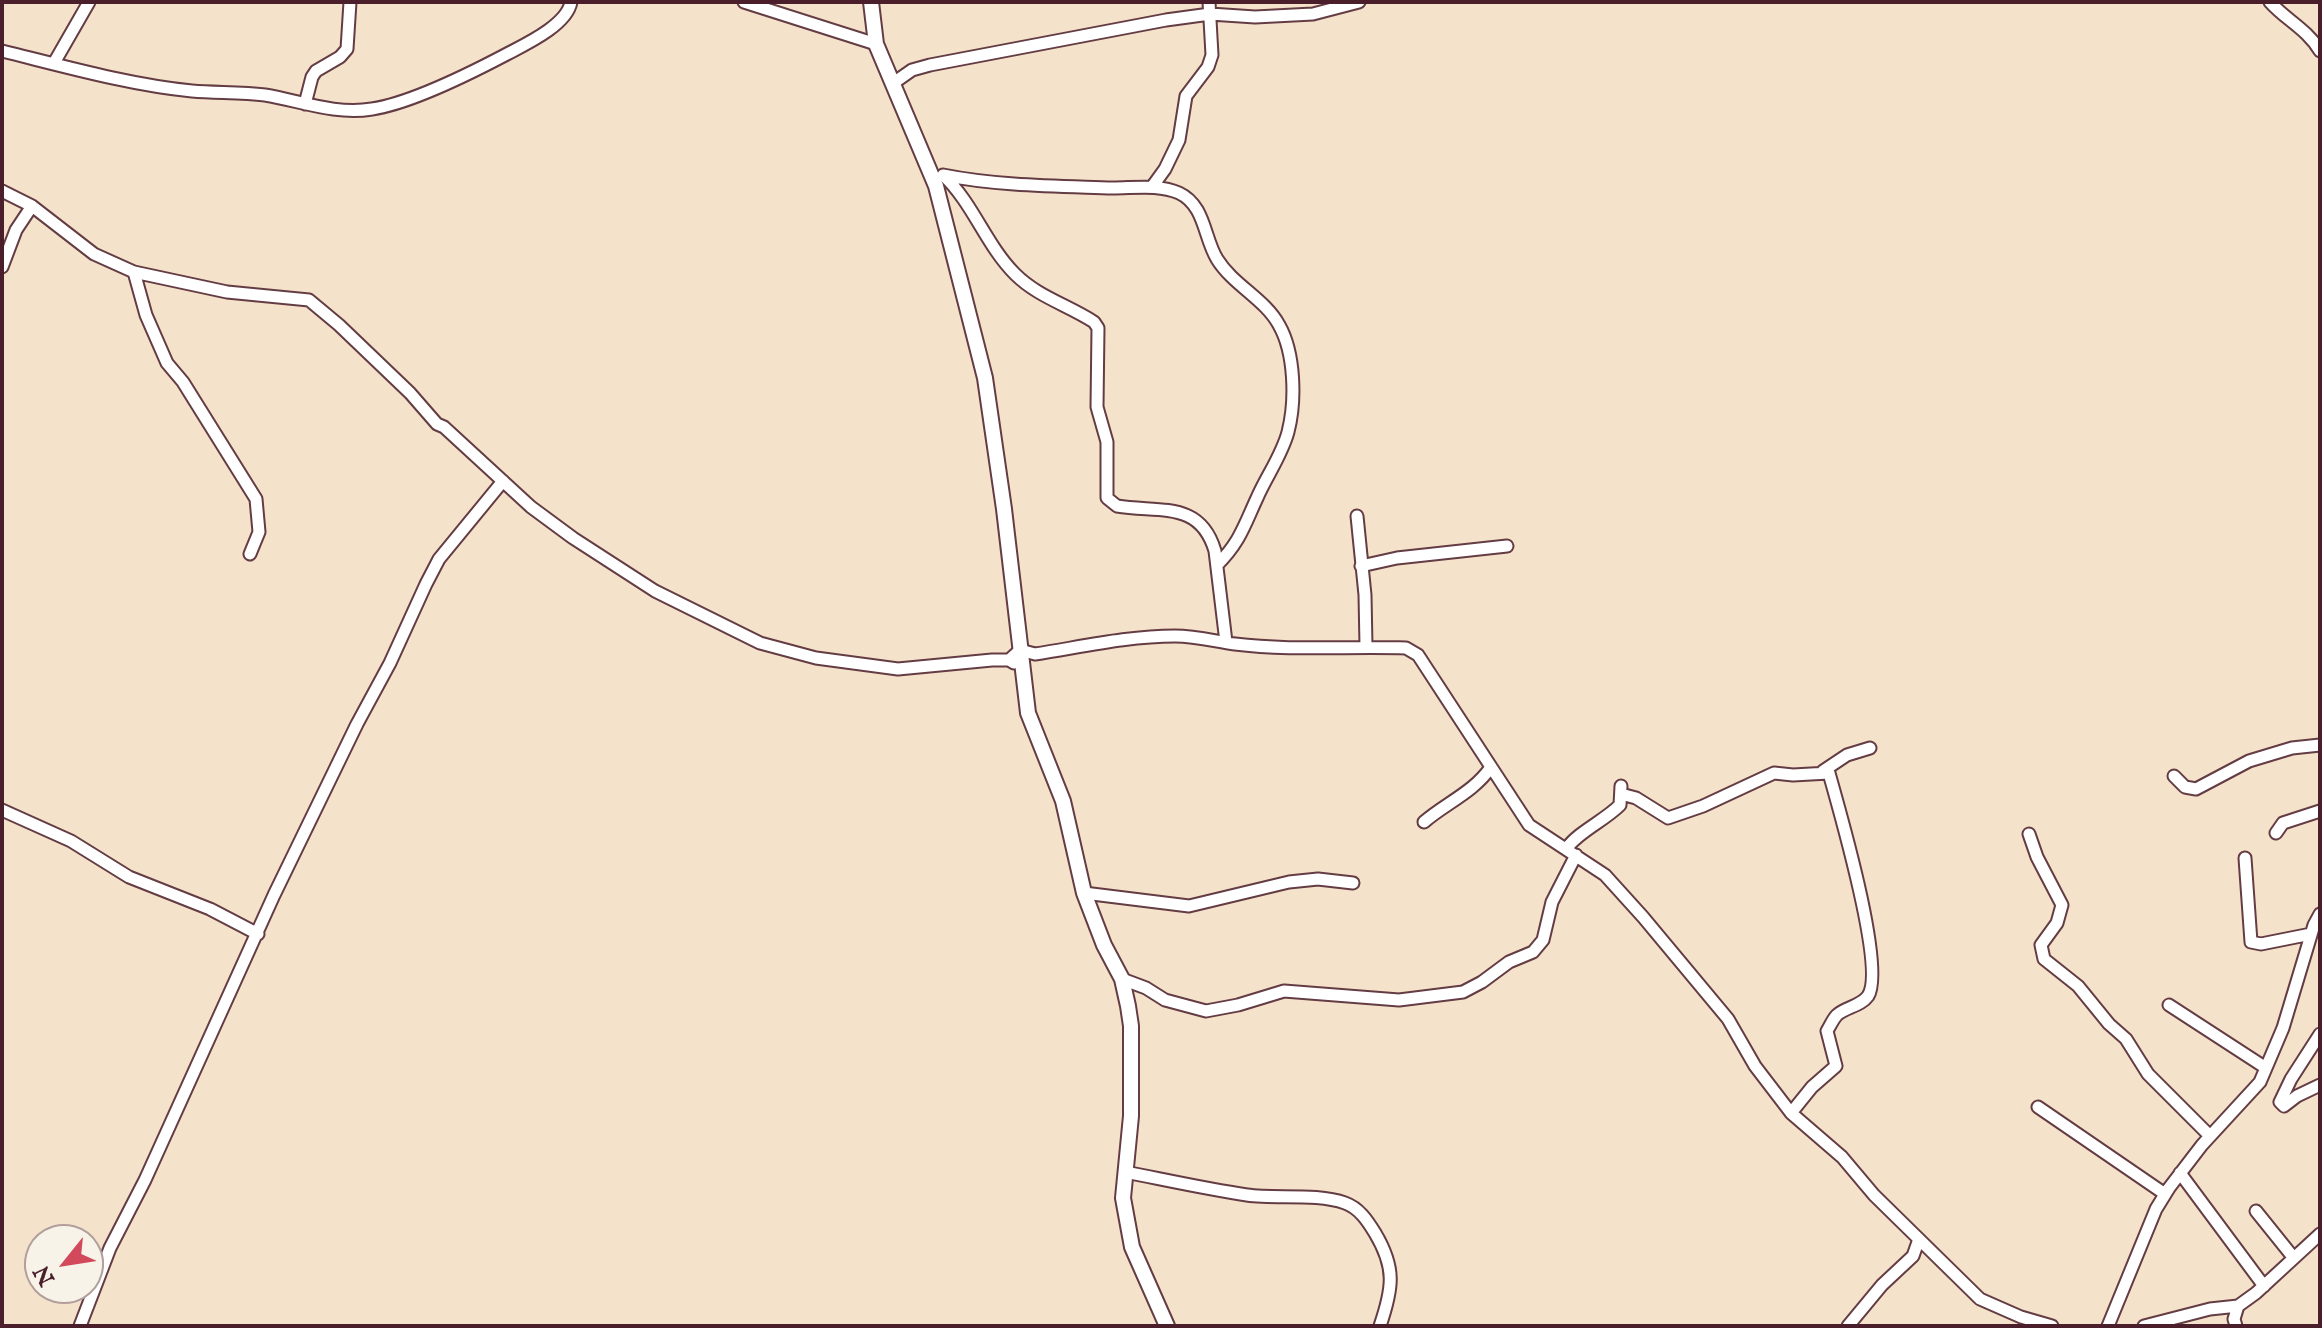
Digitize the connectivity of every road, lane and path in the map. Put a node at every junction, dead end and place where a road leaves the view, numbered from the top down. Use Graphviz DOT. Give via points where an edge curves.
graph roads {
  1 [pos="89,2"];
  2 [pos="350,2"];
  3 [pos="571,2"];
  4 [pos="744,2"];
  5 [pos="871,2"];
  6 [pos="1359,2"];
  7 [pos="2270,2"];
  8 [pos="1209,8"];
  9 [pos="876,44"];
  10 [pos="2,51"];
  11 [pos="2320,51"];
  12 [pos="54,63"];
  13 [pos="892,84"];
  14 [pos="305,104"];
  15 [pos="925,161"];
  16 [pos="943,175"];
  17 [pos="1152,187"];
  18 [pos="2,191"];
  19 [pos="32,206"];
  20 [pos="2,267"];
  21 [pos="134,272"];
  22 [pos="503,481"];
  23 [pos="1357,516"];
  24 [pos="1507,546"];
  25 [pos="250,554"];
  26 [pos="1217,565"];
  27 [pos="1361,566"];
  28 [pos="1226,642"];
  29 [pos="1366,646"];
  30 [pos="1017,659"];
  31 [pos="2320,745"];
  32 [pos="1870,748"];
  33 [pos="1491,767"];
  34 [pos="1823,771"];
  35 [pos="2174,776"];
  36 [pos="2,810"];
  37 [pos="2320,811"];
  38 [pos="1424,822"];
  39 [pos="2276,833"];
  40 [pos="2029,834"];
  41 [pos="1571,852"];
  42 [pos="2245,858"];
  43 [pos="1353,883"];
  44 [pos="1084,893"];
  45 [pos="2320,914"];
  46 [pos="258,934"];
  47 [pos="2311,934"];
  48 [pos="1122,979"];
  49 [pos="2169,1005"];
  50 [pos="2320,1034"];
  51 [pos="2266,1068"];
  52 [pos="2320,1085"];
  53 [pos="2038,1107"];
  54 [pos="1791,1113"];
  55 [pos="2210,1136"];
  56 [pos="1125,1172"];
  57 [pos="2180,1173"];
  58 [pos="2165,1194"];
  59 [pos="2256,1211"];
  60 [pos="2320,1234"];
  61 [pos="1919,1239"];
  62 [pos="1913,1256"];
  63 [pos="1938,1257"];
  64 [pos="2293,1257"];
  65 [pos="2264,1286"];
  66 [pos="2238,1306"];
  67 [pos="80,1326"];
  68 [pos="1167,1326"];
  69 [pos="1380,1326"];
  70 [pos="1848,1326"];
  71 [pos="2052,1326"];
  72 [pos="2108,1326"];
  73 [pos="2144,1326"];
  74 [pos="2236,1326"];
  1 -- 12 [label="street"];
  2 -- 14 [label="street" via="347,49 316,71"];
  3 -- 14 [label="street" via="562,19 534,40 403,100 342,112"];
  4 -- 9 [label="street"];
  5 -- 9 [label="street"];
  6 -- 8 [label="street" via="1313,14 1255,17"];
  7 -- 11 [label="street" via="2305,30"];
  8 -- 13 [label="street" via="930,65"];
  8 -- 17 [label="street" via="1212,55 1186,96 1179,140"];
  9 -- 13 [label="street"];
  10 -- 12 [label="street"];
  12 -- 14 [label="street" via="128,81"];
  13 -- 15 [label="street"];
  15 -- 16 [label="street"];
  15 -- 30 [label="street" via="985,378 1004,509"];
  16 -- 17 [label="street" via="975,181"];
  16 -- 26 [label="street" via="1013,272 1098,328 1097,407 1107,442 1107,498 1133,508 1188,514 1211,538"];
  17 -- 26 [label="street" via="1178,192 1193,202 1218,262 1278,322 1290,346 1288,432 1247,525"];
  18 -- 19 [label="street"];
  19 -- 20 [label="street"];
  19 -- 21 [label="street" via="94,254"];
  21 -- 22 [label="street" via="227,292 309,300"];
  21 -- 25 [label="street" via="167,363 256,499 259,532"];
  22 -- 30 [label="street" via="573,538 655,591 760,643 816,658 898,669"];
  22 -- 46 [label="street" via="439,559"];
  23 -- 27 [label="street"];
  24 -- 27 [label="street"];
  26 -- 28 [label="street"];
  27 -- 29 [label="street"];
  28 -- 29 [label="street"];
  28 -- 30 [label="street" via="1172,636"];
  29 -- 33 [label="street" via="1406,648 1418,655"];
  30 -- 44 [label="street" via="1028,713 1063,801"];
  31 -- 35 [label="street" via="2249,761 2196,789"];
  32 -- 34 [label="street"];
  33 -- 38 [label="street" via="1480,783"];
  33 -- 41 [label="street" via="1529,825"];
  34 -- 41 [label="street" via="1774,773 1668,818 1621,790 1620,805 1572,841"];
  34 -- 54 [label="street" via="1829,773 1847,836 1873,972 1870,994 1837,1015 1827,1031 1836,1066"];
  36 -- 46 [label="street" via="71,841 129,877"];
  37 -- 39 [label="street" via="2283,823"];
  40 -- 55 [label="street" via="2062,905 2041,945 2042,954 2078,986 2126,1039 2148,1074"];
  41 -- 48 [label="street" via="1543,940 1533,952 1463,992 1399,1000 1284,991 1206,1011 1165,1000"];
  41 -- 54 [label="street" via="1605,875 1690,971"];
  42 -- 47 [label="street" via="2251,942"];
  43 -- 44 [label="street" via="1289,882 1189,906"];
  44 -- 48 [label="street"];
  45 -- 47 [label="street"];
  46 -- 67 [label="street" via="110,1248"];
  47 -- 51 [label="street"];
  48 -- 56 [label="street" via="1131,1026"];
  49 -- 51 [label="street"];
  50 -- 52 [label="street" via="2280,1102 2284,1106"];
  51 -- 55 [label="street" via="2256,1088"];
  53 -- 58 [label="street"];
  54 -- 61 [label="street" via="1842,1157"];
  55 -- 57 [label="street"];
  56 -- 68 [label="street" via="1123,1198 1132,1247"];
  56 -- 69 [label="street" via="1250,1196 1345,1203 1365,1216 1387,1252 1389,1290"];
  57 -- 58 [label="street"];
  57 -- 65 [label="street"];
  58 -- 72 [label="street"];
  59 -- 64 [label="street"];
  60 -- 64 [label="street"];
  61 -- 62 [label="street"];
  61 -- 63 [label="street"];
  62 -- 63 [label="street"];
  62 -- 70 [label="street"];
  63 -- 71 [label="street" via="1980,1299"];
  64 -- 65 [label="street"];
  65 -- 66 [label="street"];
  66 -- 73 [label="street"];
  66 -- 74 [label="street"];
}
